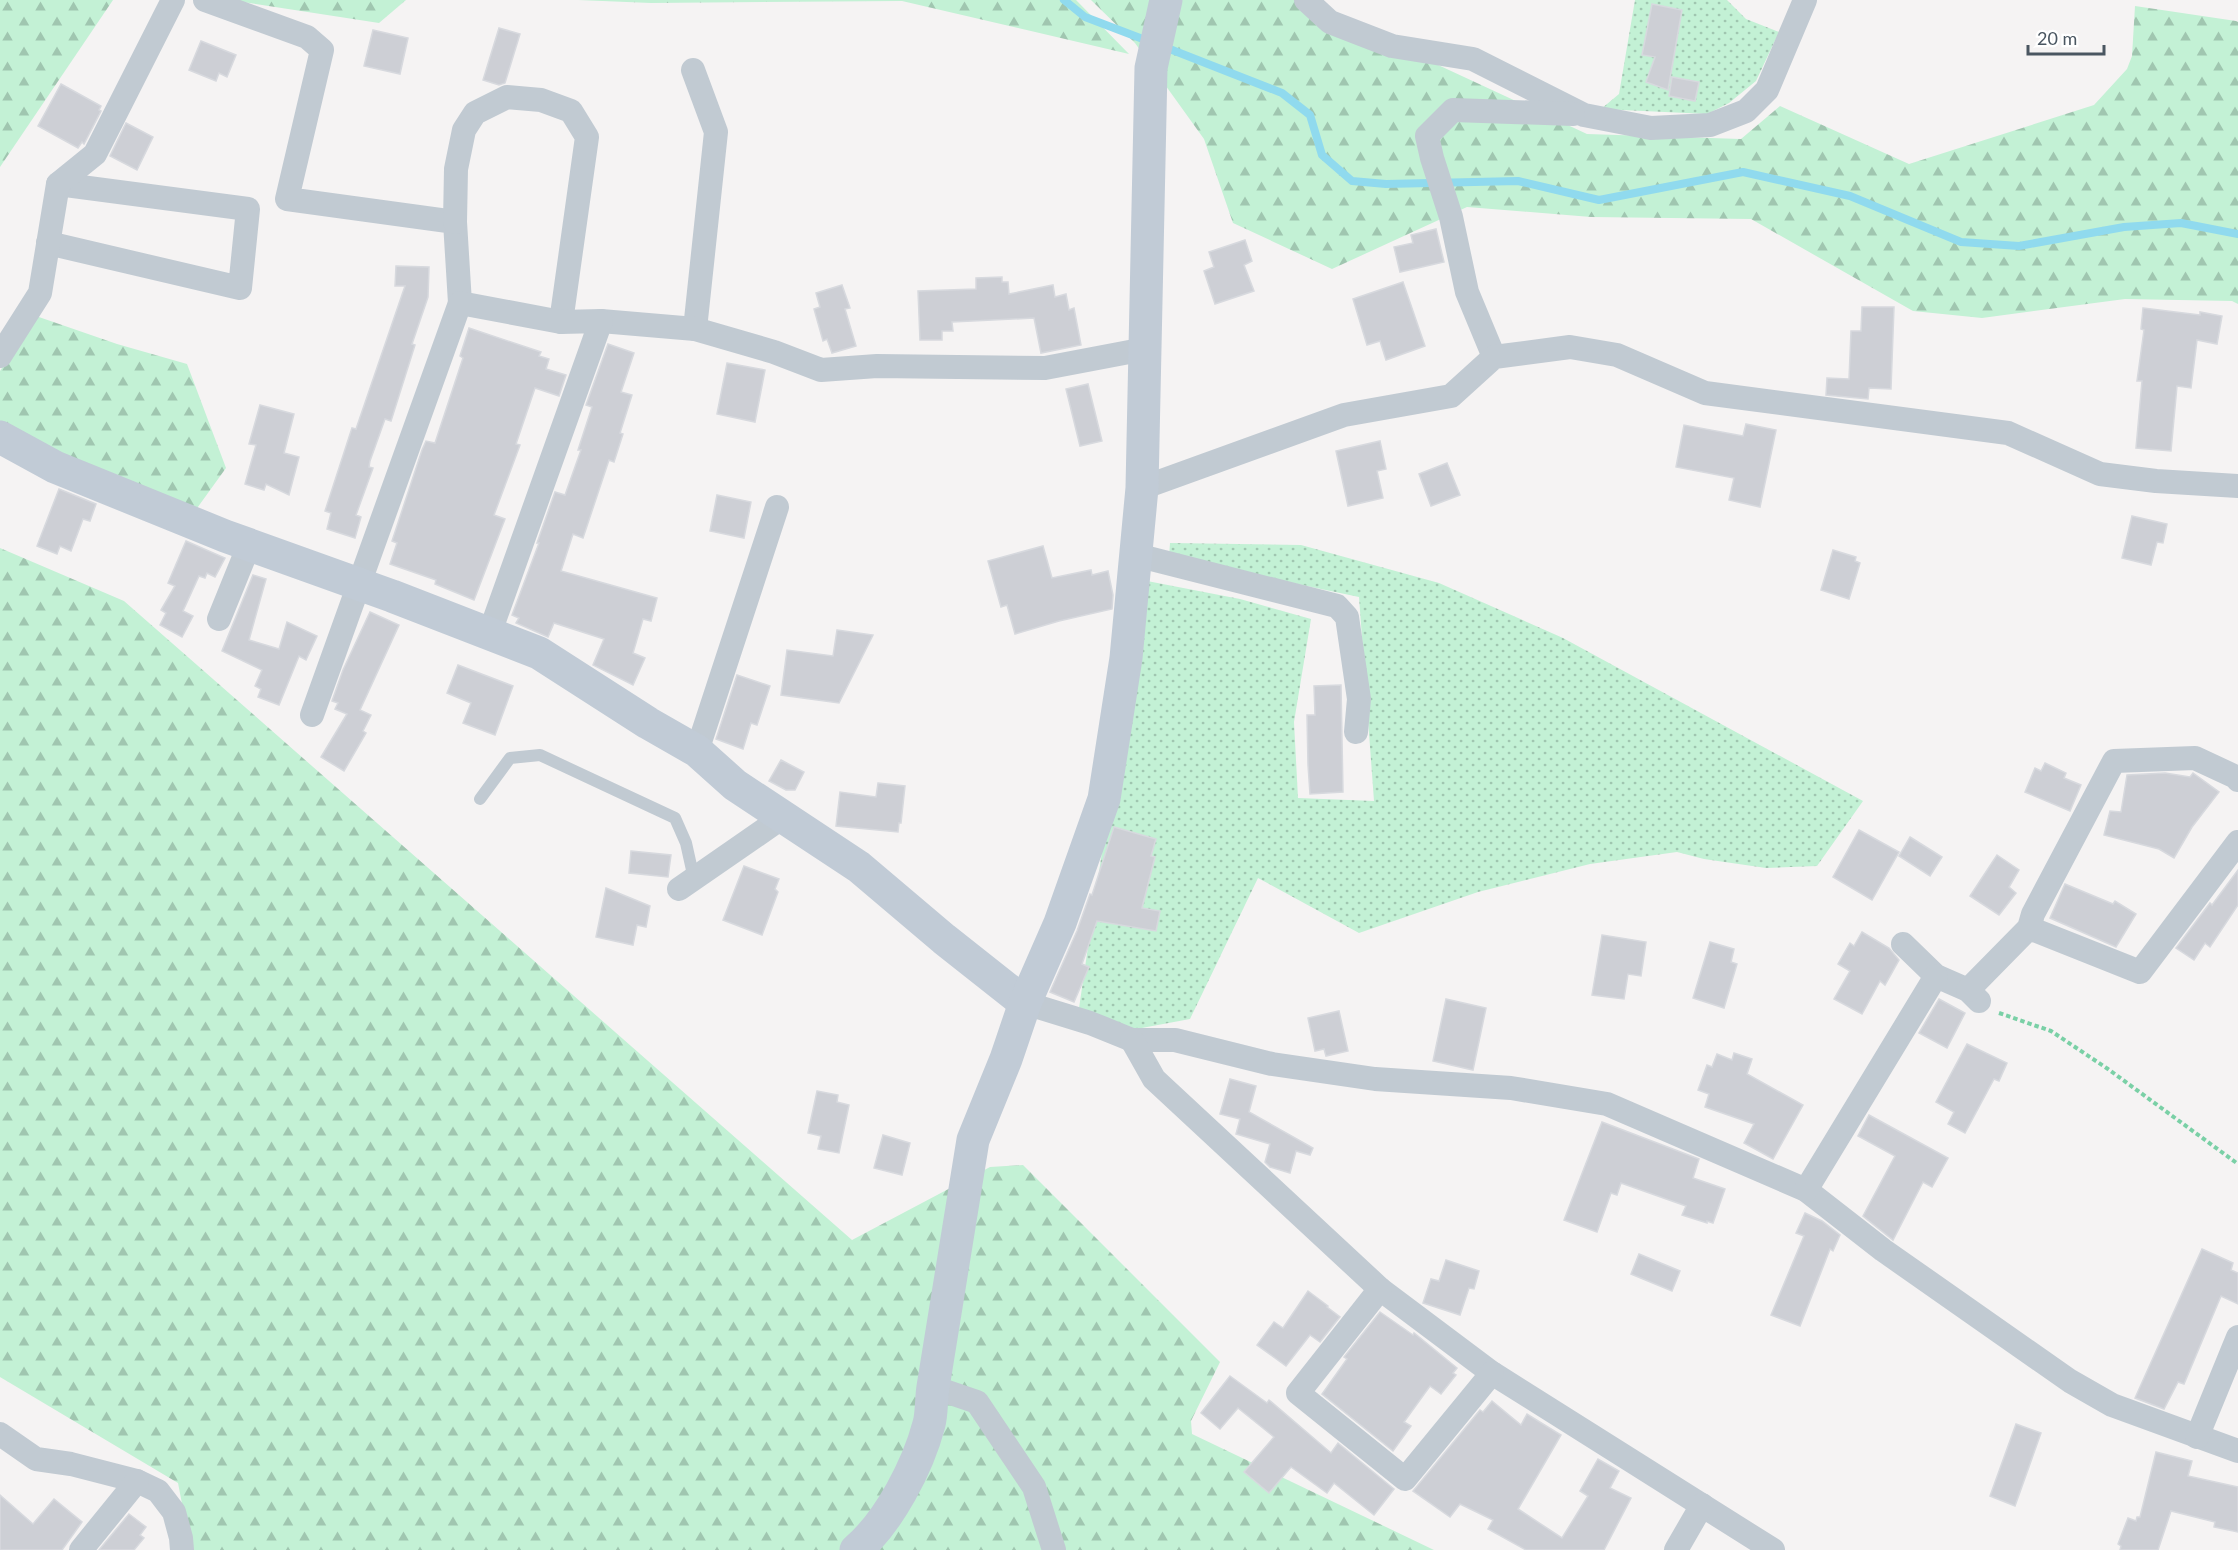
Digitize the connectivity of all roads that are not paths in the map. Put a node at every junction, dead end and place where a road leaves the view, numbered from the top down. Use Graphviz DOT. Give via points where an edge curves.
graph roads {
  1 [pos="173,0"];
  2 [pos="205,0"];
  3 [pos="1166,0"];
  4 [pos="1306,0"];
  5 [pos="1805,0"];
  6 [pos="693,70"];
  7 [pos="1584,115"];
  8 [pos="58,184"];
  9 [pos="287,199"];
  10 [pos="248,209"];
  11 [pos="455,222"];
  12 [pos="48,243"];
  13 [pos="460,303"];
  14 [pos="601,321"];
  15 [pos="561,322"];
  16 [pos="695,329"];
  17 [pos="1145,349"];
  18 [pos="0,356"];
  19 [pos="1494,357"];
  20 [pos="0,437"];
  21 [pos="2238,486"];
  22 [pos="1142,488"];
  23 [pos="777,507"];
  24 [pos="249,545"];
  25 [pos="1136,555"];
  26 [pos="359,585"];
  27 [pos="219,619"];
  28 [pos="489,634"];
  29 [pos="312,715"];
  30 [pos="1356,732"];
  31 [pos="697,751"];
  32 [pos="2238,780"];
  33 [pos="480,799"];
  34 [pos="783,817"];
  35 [pos="2238,842"];
  36 [pos="687,884"];
  37 [pos="2029,928"];
  38 [pos="1903,944"];
  39 [pos="1936,976"];
  40 [pos="1025,1003"];
  41 [pos="1132,1040"];
  42 [pos="1806,1190"];
  43 [pos="1380,1289"];
  44 [pos="2238,1337"];
  45 [pos="1492,1373"];
  46 [pos="933,1387"];
  47 [pos="0,1434"];
  48 [pos="2197,1437"];
  49 [pos="2238,1451"];
  50 [pos="137,1481"];
  51 [pos="1702,1505"];
  52 [pos="81,1550"];
  53 [pos="182,1550"];
  54 [pos="856,1550"];
  55 [pos="1054,1550"];
  56 [pos="1676,1550"];
  57 [pos="1773,1550"];
  1 -- 8 [label="street" via="95,154"];
  2 -- 9 [label="street" via="308,37 322,50"];
  3 -- 17 [label="street" via="1151,68"];
  4 -- 7 [label="street" via="1330,22 1392,46 1473,59"];
  5 -- 7 [label="street" via="1767,90 1746,111 1710,125 1651,128"];
  6 -- 16 [label="street" via="716,132"];
  7 -- 19 [label="street" via="1453,110 1427,136 1451,217 1467,292"];
  8 -- 10 [label="street"];
  8 -- 12 [label="street"];
  9 -- 10 [label="street"];
  9 -- 11 [label="street"];
  10 -- 12 [label="street" via="240,288"];
  11 -- 13 [label="street"];
  11 -- 15 [label="street" via="456,169 464,129 475,113 507,97 541,100 571,111 587,137"];
  12 -- 18 [label="street" via="40,293"];
  13 -- 15 [label="street"];
  13 -- 26 [label="street"];
  14 -- 15 [label="street"];
  14 -- 16 [label="street"];
  14 -- 28 [label="street"];
  16 -- 17 [label="street" via="821,370 877,366 1045,368"];
  17 -- 22 [label="street"];
  19 -- 21 [label="street" via="1570,347 1617,355 1705,393 2008,433 2100,474"];
  19 -- 22 [label="street" via="1451,396 1344,415"];
  20 -- 24 [label="street" via="55,467"];
  22 -- 25 [label="street"];
  23 -- 31 [label="street"];
  24 -- 26 [label="street"];
  24 -- 27 [label="street"];
  25 -- 30 [label="street" via="1337,606 1347,617 1359,699"];
  25 -- 40 [label="street" via="1126,658 1104,799 1060,923"];
  26 -- 28 [label="street"];
  26 -- 29 [label="street"];
  28 -- 31 [label="street" via="539,653"];
  31 -- 34 [label="street" via="735,785"];
  32 -- 37 [label="street" via="2195,758 2114,761"];
  33 -- 36 [label="lane" via="510,758 540,755 675,818 687,843"];
  34 -- 36 [label="street"];
  34 -- 40 [label="street" via="860,867"];
  35 -- 37 [label="street" via="2140,972"];
  37 -- 39 [label="street" via="1974,995"];
  38 -- 39 [label="street"];
  39 -- 42 [label="street"];
  40 -- 41 [label="street"];
  40 -- 46 [label="street" via="974,1140"];
  41 -- 42 [label="street" via="1175,1040 1272,1064 1375,1079 1511,1088 1607,1104"];
  41 -- 43 [label="street" via="1154,1079"];
  42 -- 48 [label="street" via="1883,1250 2070,1381 2112,1405"];
  43 -- 45 [label="street"];
  43 -- 45 [label="street" via="1298,1393 1405,1479"];
  44 -- 48 [label="street"];
  45 -- 51 [label="street"];
  46 -- 54 [label="street" via="929,1424 905,1486 867,1541"];
  46 -- 55 [label="street" via="977,1401 1034,1487"];
  47 -- 50 [label="street" via="36,1459"];
  48 -- 49 [label="street"];
  50 -- 52 [label="street"];
  50 -- 53 [label="street" via="158,1491 174,1512"];
  51 -- 56 [label="street"];
  51 -- 57 [label="street"];
}
